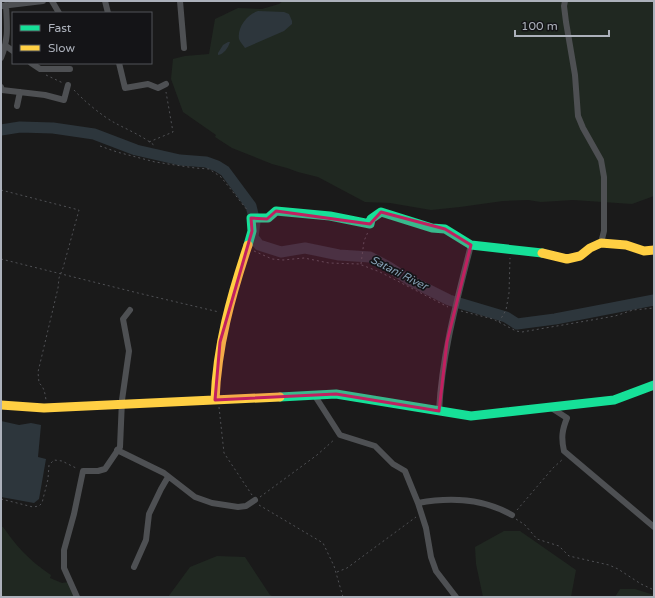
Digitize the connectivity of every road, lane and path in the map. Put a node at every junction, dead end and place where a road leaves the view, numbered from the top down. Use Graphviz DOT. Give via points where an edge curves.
graph roads {
  1 [pos="42,1"];
  2 [pos="52,1"];
  3 [pos="105,1"];
  4 [pos="180,1"];
  5 [pos="565,1"];
  6 [pos="21,2"];
  7 [pos="4,5"];
  8 [pos="58,12"];
  9 [pos="108,12"];
  10 [pos="6,46"];
  11 [pos="184,48"];
  12 [pos="12,50"];
  13 [pos="1,58"];
  14 [pos="32,64"];
  15 [pos="119,64"];
  16 [pos="40,69"];
  17 [pos="70,69"];
  18 [pos="68,84"];
  19 [pos="165,85"];
  20 [pos="1,87"];
  21 [pos="20,92"];
  22 [pos="17,106"];
  23 [pos="149,142"];
  24 [pos="100,146"];
  25 [pos="155,146"];
  26 [pos="1,190"];
  27 [pos="251,218"];
  28 [pos="370,224"];
  29 [pos="600,243"];
  30 [pos="471,244"];
  31 [pos="508,248"];
  32 [pos="247,249"];
  33 [pos="654,250"];
  34 [pos="1,259"];
  35 [pos="360,265"];
  36 [pos="61,273"];
  37 [pos="654,308"];
  38 [pos="130,310"];
  39 [pos="454,310"];
  40 [pos="227,313"];
  41 [pos="499,322"];
  42 [pos="654,385"];
  43 [pos="315,396"];
  44 [pos="217,400"];
  45 [pos="123,404"];
  46 [pos="1,405"];
  47 [pos="552,407"];
  48 [pos="46,408"];
  49 [pos="438,411"];
  50 [pos="340,435"];
  51 [pos="117,450"];
  52 [pos="568,454"];
  53 [pos="83,471"];
  54 [pos="168,477"];
  55 [pos="1,499"];
  56 [pos="254,500"];
  57 [pos="418,503"];
  58 [pos="421,513"];
  59 [pos="512,515"];
  60 [pos="654,527"];
  61 [pos="134,567"];
  62 [pos="336,572"];
  63 [pos="654,590"];
  64 [pos="76,597"];
  65 [pos="343,597"];
  66 [pos="456,597"];
  1 -- 6 [label="street"];
  2 -- 8 [label="street"];
  3 -- 9 [label="street"];
  4 -- 11 [label="street"];
  5 -- 29 [label="street" via="578,116 601,160 604,177 604,231"];
  6 -- 7 [label="street"];
  7 -- 10 [label="street" via="8,38"];
  10 -- 12 [label="street"];
  10 -- 13 [label="street"];
  14 -- 16 [label="street"];
  15 -- 19 [label="street" via="125,88 148,84 158,88"];
  16 -- 17 [label="street"];
  16 -- 18 [label="path" via="43,74"];
  18 -- 21 [label="street" via="64,100 45,94"];
  18 -- 23 [label="path" via="82,99 113,122"];
  19 -- 23 [label="path" via="173,132"];
  20 -- 21 [label="street" via="2,90"];
  21 -- 22 [label="street"];
  23 -- 25 [label="path"];
  24 -- 27 [label="path" via="155,162 209,169 221,177 250,213"];
  26 -- 36 [label="path" via="79,210"];
  27 -- 28 [label="street" via="267,219 276,211 330,216"];
  27 -- 32 [label="street" via="252,231"];
  28 -- 30 [label="street" via="371,219 381,212 432,228 445,229"];
  28 -- 35 [label="path"];
  29 -- 31 [label="street" via="580,256 567,259"];
  29 -- 33 [label="street" via="626,245 644,251"];
  30 -- 31 [label="street"];
  30 -- 39 [label="street"];
  31 -- 41 [label="path" via="509,293 506,310"];
  32 -- 35 [label="path" via="284,260 304,258"];
  32 -- 40 [label="street"];
  34 -- 36 [label="path"];
  35 -- 39 [label="path" via="380,272"];
  36 -- 40 [label="path"];
  36 -- 48 [label="path" via="38,372 39,383 45,394"];
  37 -- 41 [label="path" via="522,332"];
  38 -- 45 [label="street" via="123,319 129,351"];
  39 -- 41 [label="path"];
  39 -- 49 [label="street" via="441,379"];
  40 -- 44 [label="street" via="220,342"];
  42 -- 47 [label="street" via="614,400"];
  43 -- 44 [label="street"];
  43 -- 49 [label="street" via="336,394"];
  43 -- 50 [label="street"];
  44 -- 45 [label="street"];
  44 -- 56 [label="path" via="224,453"];
  45 -- 48 [label="street"];
  45 -- 51 [label="street" via="120,447"];
  46 -- 48 [label="street"];
  47 -- 49 [label="street" via="471,416"];
  47 -- 52 [label="street" via="567,418 561,440 564,451"];
  50 -- 56 [label="path" via="317,455"];
  50 -- 57 [label="street" via="375,446 392,464 405,471"];
  51 -- 53 [label="street" via="105,470"];
  51 -- 54 [label="street"];
  52 -- 59 [label="path"];
  52 -- 60 [label="street"];
  53 -- 55 [label="path" via="54,460 49,465 48,479 40,506 33,507"];
  53 -- 64 [label="street" via="64,550 64,568"];
  54 -- 56 [label="street" via="195,498 212,503 238,507 246,506"];
  54 -- 61 [label="street" via="149,514 146,540"];
  56 -- 62 [label="path" via="323,543"];
  57 -- 58 [label="street"];
  57 -- 59 [label="street" via="466,501 486,504"];
  58 -- 62 [label="path" via="347,568"];
  58 -- 66 [label="street" via="436,571"];
  59 -- 63 [label="path" via="537,539 559,546 569,556 618,568 640,584"];
  62 -- 65 [label="path"];
}
